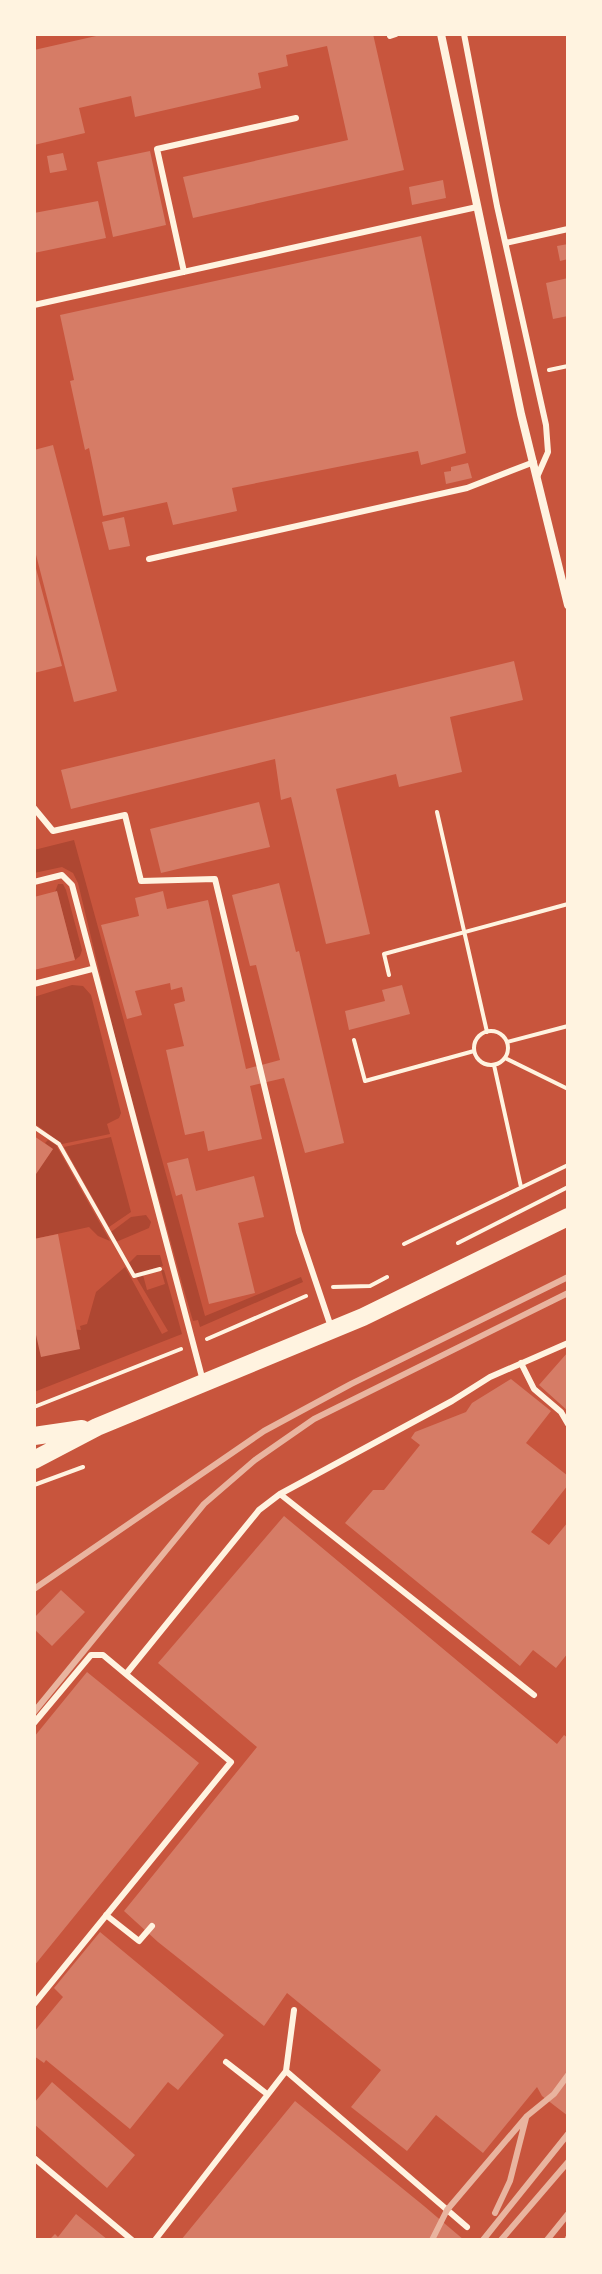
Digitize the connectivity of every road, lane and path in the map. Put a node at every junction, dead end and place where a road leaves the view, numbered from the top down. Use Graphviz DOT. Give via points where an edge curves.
graph roads {
  1 [pos="441,34"];
  2 [pos="464,34"];
  3 [pos="296,118"];
  4 [pos="477,207"];
  5 [pos="568,229"];
  6 [pos="506,243"];
  7 [pos="184,272"];
  8 [pos="34,305"];
  9 [pos="568,366"];
  10 [pos="535,373"];
  11 [pos="534,462"];
  12 [pos="537,477"];
  13 [pos="149,559"];
  14 [pos="568,605"];
  15 [pos="34,808"];
  16 [pos="437,812"];
  17 [pos="34,882"];
  18 [pos="568,904"];
  19 [pos="464,932"];
  20 [pos="92,969"];
  21 [pos="389,975"];
  22 [pos="34,984"];
  23 [pos="568,1026"];
  24 [pos="487,1032"];
  25 [pos="354,1040"];
  26 [pos="507,1042"];
  27 [pos="474,1051"];
  28 [pos="505,1058"];
  29 [pos="494,1065"];
  30 [pos="568,1089"];
  31 [pos="34,1127"];
  32 [pos="568,1165"];
  33 [pos="568,1187"];
  34 [pos="521,1188"];
  35 [pos="568,1217"];
  36 [pos="458,1243"];
  37 [pos="404,1244"];
  38 [pos="172,1266"];
  39 [pos="387,1277"];
  40 [pos="317,1291"];
  41 [pos="332,1330"];
  42 [pos="568,1343"];
  43 [pos="193,1344"];
  44 [pos="521,1363"];
  45 [pos="204,1384"];
  46 [pos="34,1407"];
  47 [pos="568,1424"];
  48 [pos="97,1427"];
  49 [pos="34,1436"];
  50 [pos="34,1460"];
  51 [pos="83,1467"];
  52 [pos="34,1485"];
  53 [pos="280,1494"];
  54 [pos="126,1674"];
  55 [pos="534,1695"];
  56 [pos="34,1723"];
  57 [pos="106,1915"];
  58 [pos="152,1926"];
  59 [pos="34,2004"];
  60 [pos="294,2010"];
  61 [pos="226,2062"];
  62 [pos="286,2071"];
  63 [pos="267,2094"];
  64 [pos="34,2158"];
  65 [pos="467,2227"];
  66 [pos="158,2237"];
  67 [pos="132,2240"];
  68 [pos="166,2240"];
  1 -- 4 [label="street"];
  2 -- 6 [label="lane"];
  3 -- 7 [label="lane" via="157,149"];
  4 -- 7 [label="lane"];
  4 -- 11 [label="street"];
  5 -- 6 [label="lane"];
  6 -- 10 [label="lane"];
  7 -- 8 [label="lane"];
  9 -- 10 [label="path"];
  10 -- 12 [label="lane" via="548,452"];
  11 -- 12 [label="street"];
  11 -- 13 [label="lane" via="467,488"];
  12 -- 14 [label="street"];
  15 -- 40 [label="lane" via="53,831 125,815 141,881 215,879"];
  16 -- 19 [label="path"];
  17 -- 20 [label="lane" via="62,875 68,879"];
  18 -- 19 [label="path"];
  19 -- 21 [label="path" via="384,954"];
  19 -- 24 [label="path"];
  20 -- 22 [label="lane"];
  20 -- 38 [label="lane"];
  23 -- 26 [label="path"];
  24 -- 26 [label="path" via="496,1032"];
  24 -- 27 [label="path" via="480,1035"];
  25 -- 27 [label="path" via="365,1081"];
  26 -- 28 [label="path"];
  27 -- 29 [label="path" via="483,1063"];
  28 -- 29 [label="path"];
  28 -- 30 [label="path"];
  29 -- 34 [label="path"];
  31 -- 38 [label="path" via="59,1144 134,1276"];
  32 -- 34 [label="path"];
  33 -- 36 [label="path"];
  34 -- 37 [label="path"];
  35 -- 41 [label="main road"];
  38 -- 43 [label="lane"];
  39 -- 40 [label="path" via="370,1286"];
  40 -- 41 [label="lane"];
  40 -- 43 [label="path"];
  41 -- 45 [label="main road"];
  42 -- 44 [label="lane"];
  43 -- 45 [label="lane"];
  43 -- 46 [label="path"];
  44 -- 47 [label="lane" via="534,1389"];
  44 -- 53 [label="lane"];
  45 -- 48 [label="main road"];
  48 -- 49 [label="main road"];
  48 -- 50 [label="main road"];
  51 -- 52 [label="path"];
  53 -- 54 [label="lane" via="259,1510"];
  53 -- 55 [label="lane"];
  54 -- 56 [label="lane" via="103,1655 91,1655"];
  54 -- 57 [label="lane" via="231,1762"];
  57 -- 58 [label="lane" via="139,1941"];
  57 -- 59 [label="lane"];
  60 -- 62 [label="lane"];
  61 -- 63 [label="lane"];
  62 -- 63 [label="lane"];
  62 -- 65 [label="lane"];
  63 -- 66 [label="lane"];
  64 -- 67 [label="lane"];
  66 -- 68 [label="lane"];
}
